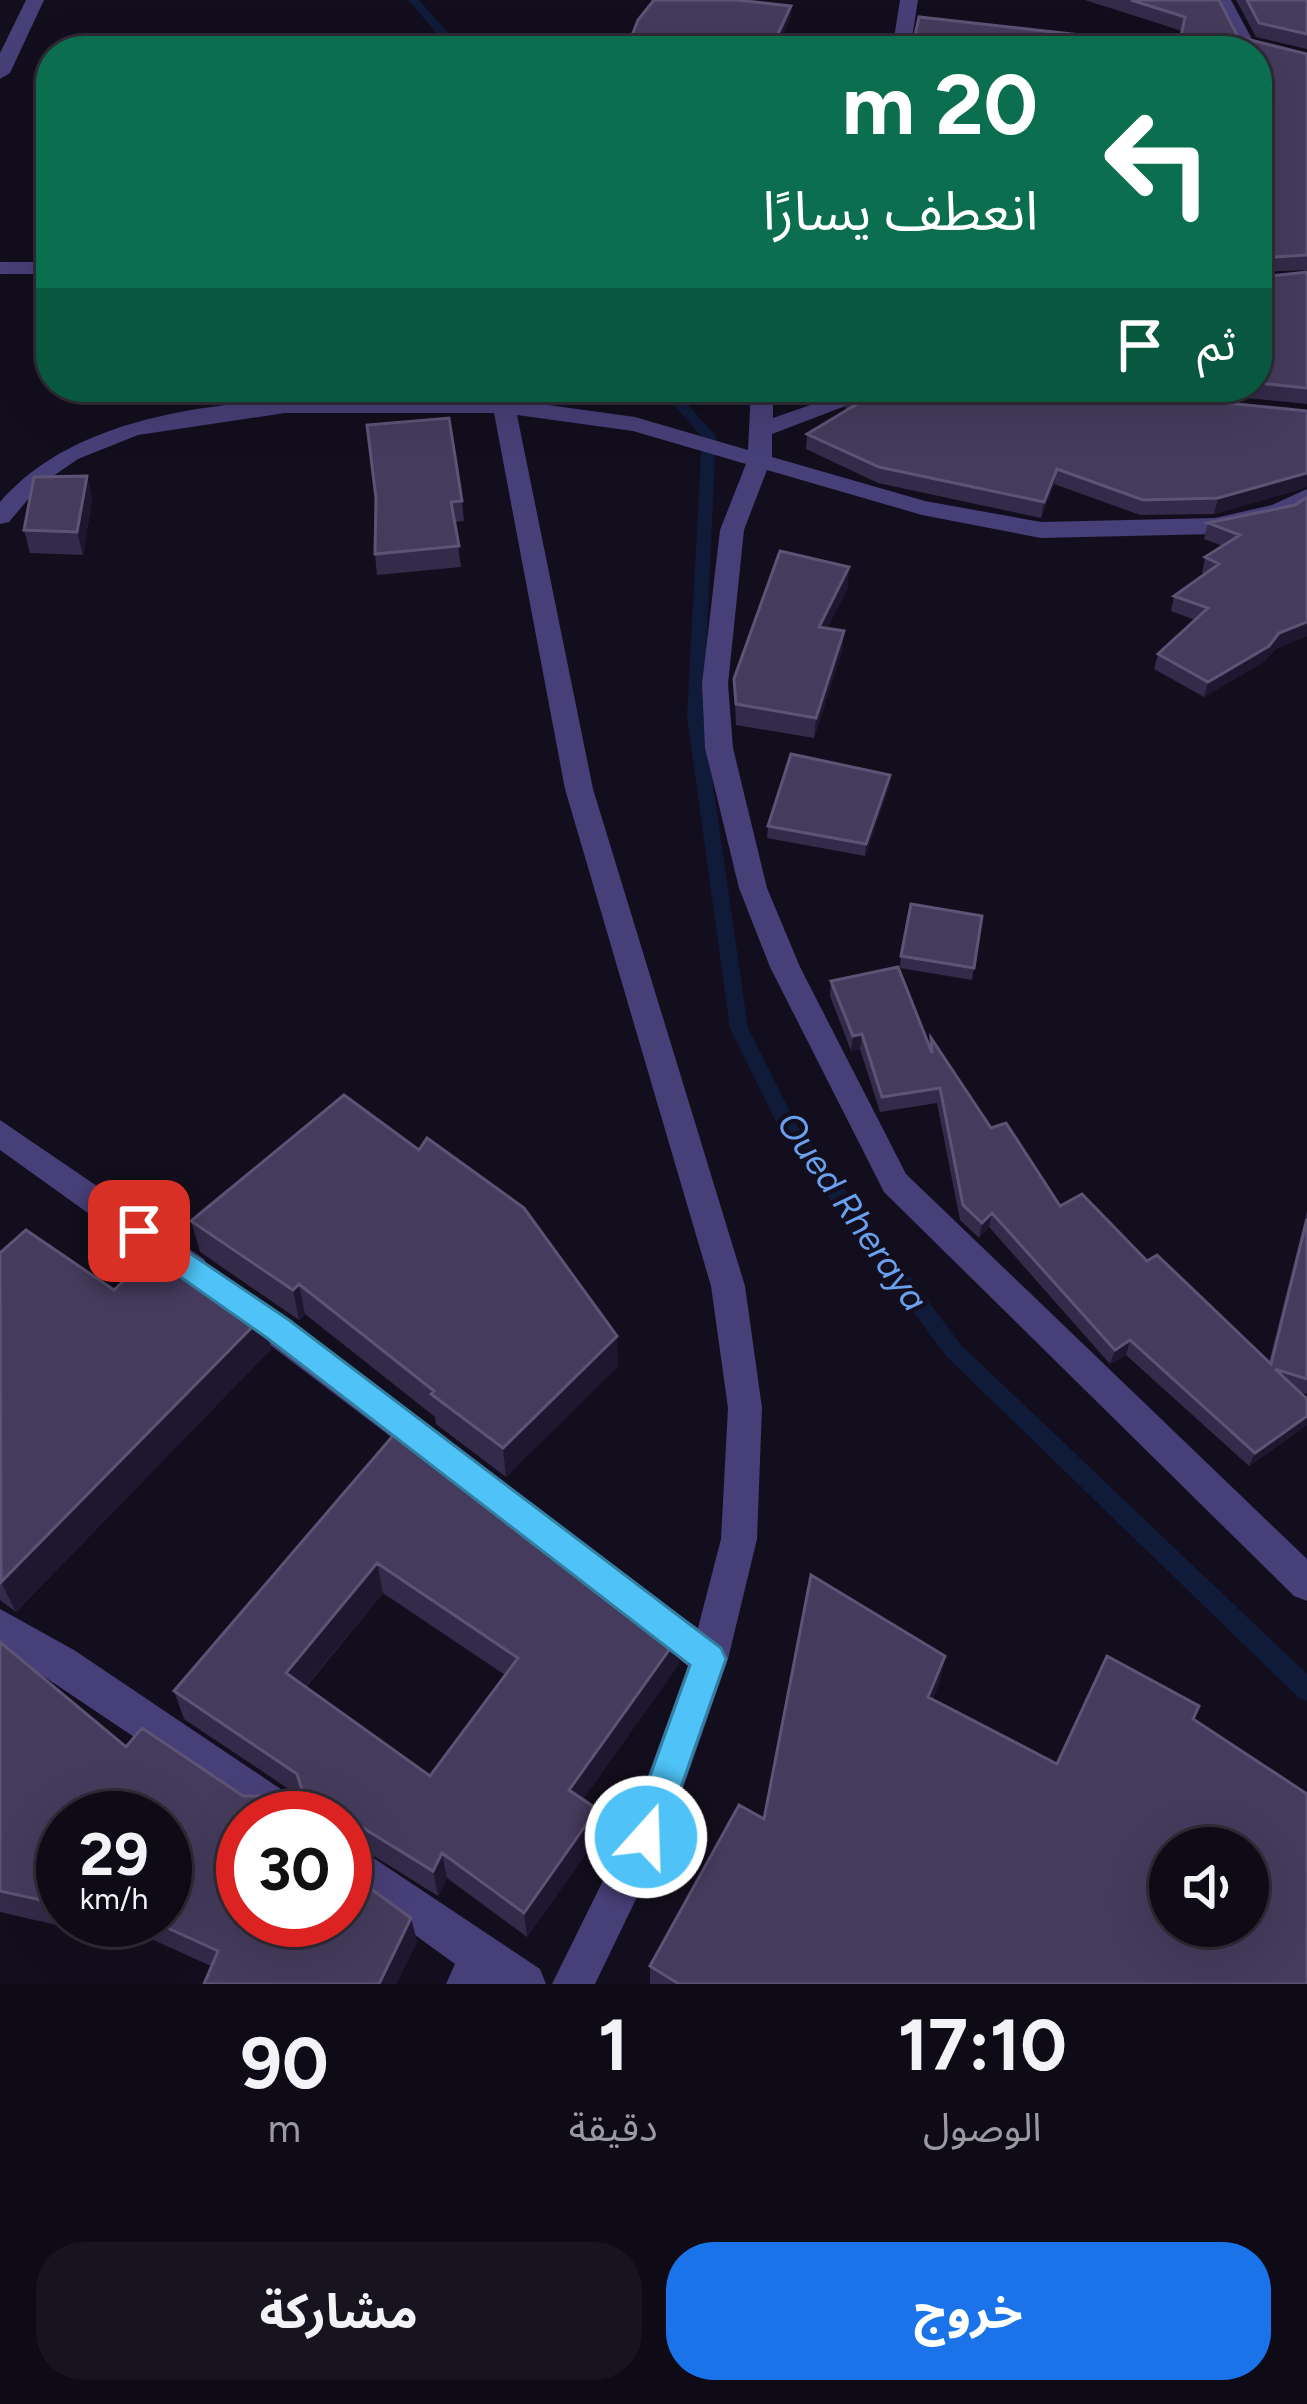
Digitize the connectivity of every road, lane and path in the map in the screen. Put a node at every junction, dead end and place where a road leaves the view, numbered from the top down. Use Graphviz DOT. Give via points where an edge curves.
graph roads {
  1 [pos="35,0"];
  2 [pos="909,0"];
  3 [pos="1222,0"];
  4 [pos="903,36"];
  5 [pos="1241,36"];
  6 [pos="1272,51"];
  7 [pos="1307,60"];
  8 [pos="0,74"];
  9 [pos="0,268"];
  10 [pos="36,268"];
  11 [pos="371,402"];
  12 [pos="500,402"];
  13 [pos="528,402"];
  14 [pos="761,402"];
  15 [pos="851,402"];
  16 [pos="760,444"];
  17 [pos="1307,496"];
  18 [pos="0,518"];
  19 [pos="0,1133"];
  20 [pos="465,1472"];
  21 [pos="1307,1584"];
  22 [pos="615,1587"];
  23 [pos="0,1628"];
  24 [pos="709,1659"];
  25 [pos="249,1791"];
  26 [pos="372,1882"];
  27 [pos="474,1971"];
  28 [pos="525,1984"];
  29 [pos="573,1984"];
  1 -- 8 [label="street"];
  2 -- 4 [label="street"];
  3 -- 5 [label="street"];
  6 -- 7 [label="street"];
  9 -- 10 [label="street"];
  11 -- 18 [label="street" via="133,429 70,454 32,480"];
  12 -- 24 [label="street" via="579,789 728,1286 745,1408 740,1517"];
  13 -- 16 [label="street" via="717,445"];
  14 -- 16 [label="street"];
  15 -- 16 [label="street"];
  16 -- 17 [label="street" via="922,508 1041,530 1215,526"];
  16 -- 21 [label="street" via="732,530 715,684 718,748 753,888 784,968 895,1184"];
  19 -- 20 [label="street"];
  22 -- 24 [label="street"];
  23 -- 25 [label="street"];
  24 -- 29 [label="street" via="646,1837"];
  26 -- 27 [label="street"];
  27 -- 28 [label="street"];
}
